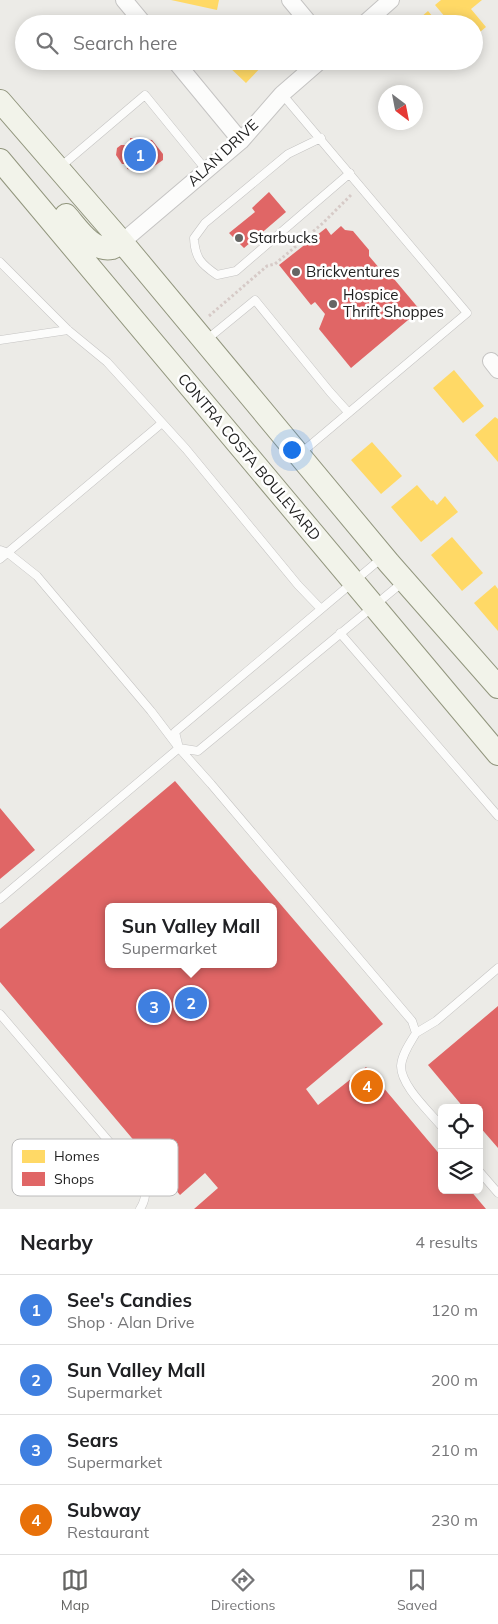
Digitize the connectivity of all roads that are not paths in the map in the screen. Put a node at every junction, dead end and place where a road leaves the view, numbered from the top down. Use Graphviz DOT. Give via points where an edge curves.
graph roads {
  1 [pos="124,0"];
  2 [pos="290,0"];
  3 [pos="391,0"];
  4 [pos="136,15"];
  5 [pos="302,15"];
  6 [pos="374,15"];
  7 [pos="182,70"];
  8 [pos="310,70"];
  9 [pos="282,94"];
  10 [pos="0,100"];
  11 [pos="321,138"];
  12 [pos="241,141"];
  13 [pos="0,160"];
  14 [pos="58,168"];
  15 [pos="207,171"];
  16 [pos="350,173"];
  17 [pos="18,180"];
  18 [pos="122,242"];
  19 [pos="0,262"];
  20 [pos="68,330"];
  21 [pos="0,340"];
  22 [pos="204,341"];
  23 [pos="348,412"];
  24 [pos="162,423"];
  25 [pos="299,455"];
  26 [pos="4,552"];
  27 [pos="383,556"];
  28 [pos="0,559"];
  29 [pos="404,580"];
  30 [pos="354,582"];
  31 [pos="374,605"];
  32 [pos="321,609"];
  33 [pos="340,633"];
  34 [pos="498,687"];
  35 [pos="179,748"];
  36 [pos="498,754"];
  37 [pos="498,816"];
  38 [pos="0,900"];
  39 [pos="498,968"];
  40 [pos="0,1014"];
  41 [pos="3,1025"];
  42 [pos="416,1034"];
  43 [pos="438,1122"];
  44 [pos="104,1139"];
  45 [pos="483,1176"];
  46 [pos="498,1193"];
  47 [pos="145,1196"];
  48 [pos="140,1209"];
  1 -- 4 [label="street"];
  2 -- 5 [label="street"];
  3 -- 6 [label="street"];
  7 -- 12 [label="street"];
  8 -- 9 [label="street, ALAN DRIVE"];
  9 -- 11 [label="lane"];
  9 -- 12 [label="street, ALAN DRIVE"];
  10 -- 14 [label="main road"];
  11 -- 16 [label="lane"];
  11 -- 16 [label="lane" via="288,154 205,222 194,238 195,254 205,267 217,275 236,271"];
  12 -- 15 [label="street, ALAN DRIVE"];
  13 -- 17 [label="main road, CONTRA COSTA BOULEVARD"];
  14 -- 15 [label="lane" via="145,95"];
  14 -- 18 [label="main road"];
  15 -- 18 [label="street, ALAN DRIVE"];
  16 -- 23 [label="lane" via="467,313"];
  17 -- 18 [label="main road" via="51,198 89,240 101,248 112,248"];
  17 -- 30 [label="main road, CONTRA COSTA BOULEVARD"];
  18 -- 22 [label="main road"];
  19 -- 20 [label="lane"];
  20 -- 21 [label="lane"];
  20 -- 24 [label="lane" via="107,362"];
  22 -- 23 [label="lane" via="255,300"];
  22 -- 25 [label="main road"];
  23 -- 25 [label="lane"];
  24 -- 26 [label="lane"];
  24 -- 32 [label="lane"];
  25 -- 27 [label="main road"];
  26 -- 28 [label="lane"];
  26 -- 35 [label="lane" via="37,576"];
  27 -- 29 [label="main road"];
  27 -- 30 [label="lane"];
  29 -- 31 [label="lane"];
  29 -- 34 [label="main road"];
  30 -- 31 [label="main road, CONTRA COSTA BOULEVARD"];
  30 -- 32 [label="lane"];
  31 -- 33 [label="lane"];
  31 -- 36 [label="main road, CONTRA COSTA BOULEVARD"];
  32 -- 35 [label="lane" via="175,732"];
  33 -- 35 [label="lane" via="198,752"];
  33 -- 37 [label="lane"];
  35 -- 38 [label="lane"];
  35 -- 42 [label="lane" via="412,1021"];
  39 -- 42 [label="lane"];
  40 -- 41 [label="lane"];
  41 -- 44 [label="lane"];
  42 -- 43 [label="lane" via="401,1064 402,1077"];
  45 -- 46 [label="lane"];
  47 -- 48 [label="lane"];
}
